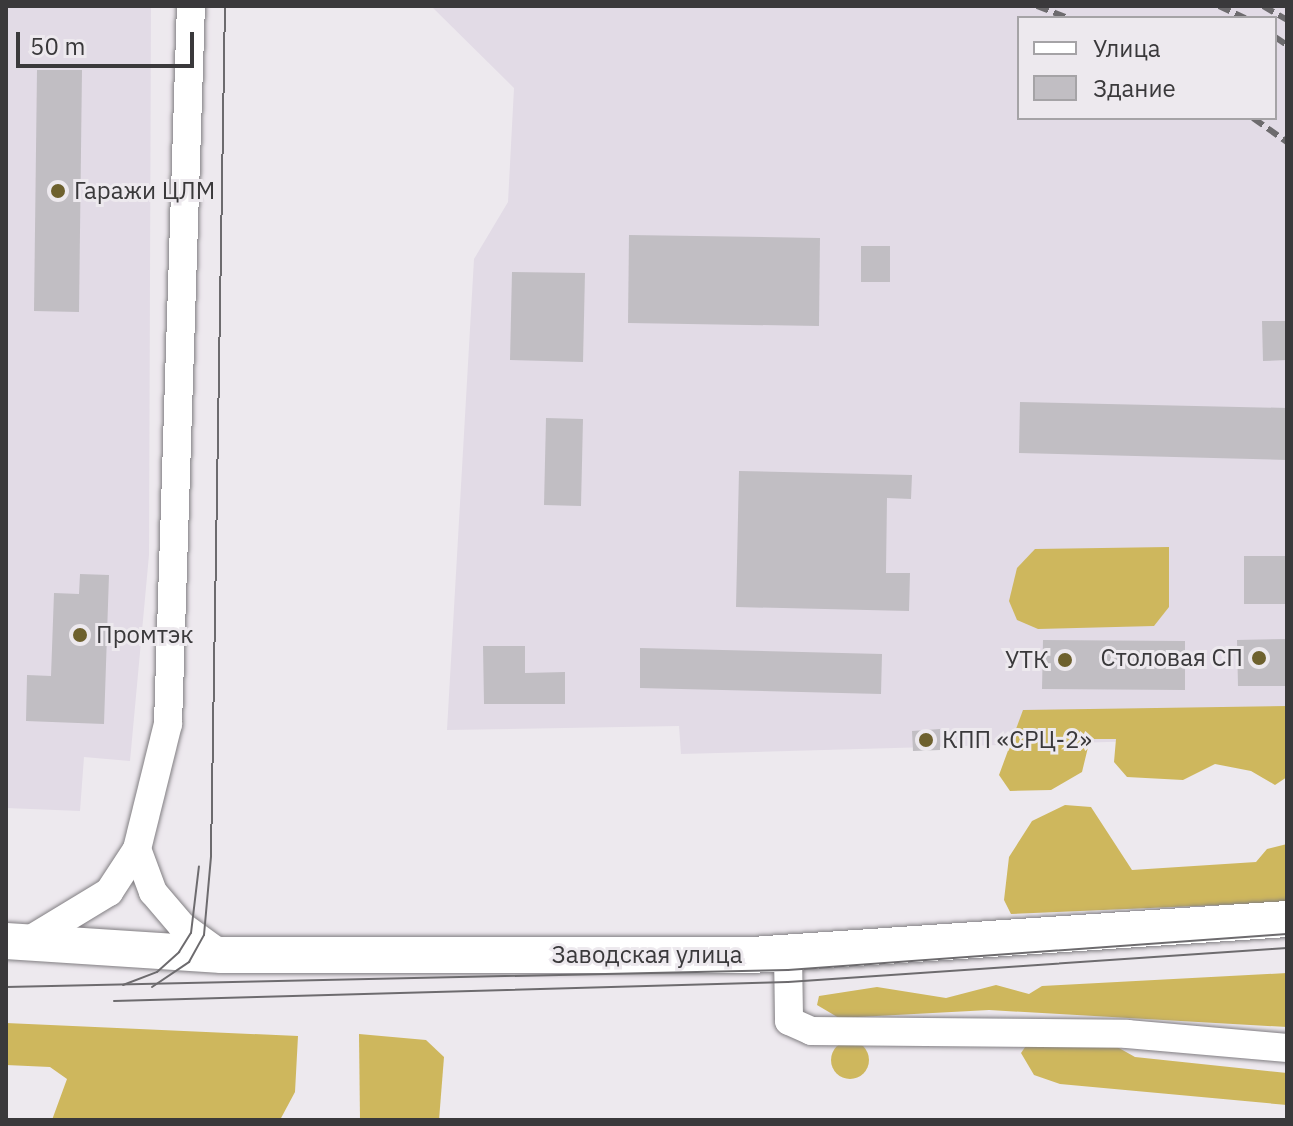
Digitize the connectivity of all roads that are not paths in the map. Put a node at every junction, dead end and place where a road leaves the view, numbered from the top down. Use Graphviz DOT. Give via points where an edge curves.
graph roads {
  1 [pos="191,14"];
  2 [pos="137,849"];
  3 [pos="1287,919"];
  4 [pos="17,941"];
  5 [pos="788,954"];
  6 [pos="222,955"];
  7 [pos="1287,1048"];
  1 -- 2 [label="street" via="168,724"];
  2 -- 4 [label="street" via="109,892"];
  2 -- 6 [label="street" via="153,892 182,926"];
  3 -- 5 [label="main road, Заводская улица"];
  4 -- 6 [label="main road, Заводская улица"];
  5 -- 6 [label="main road, Заводская улица"];
  5 -- 7 [label="street" via="789,1021 811,1031 1127,1034"];
}
